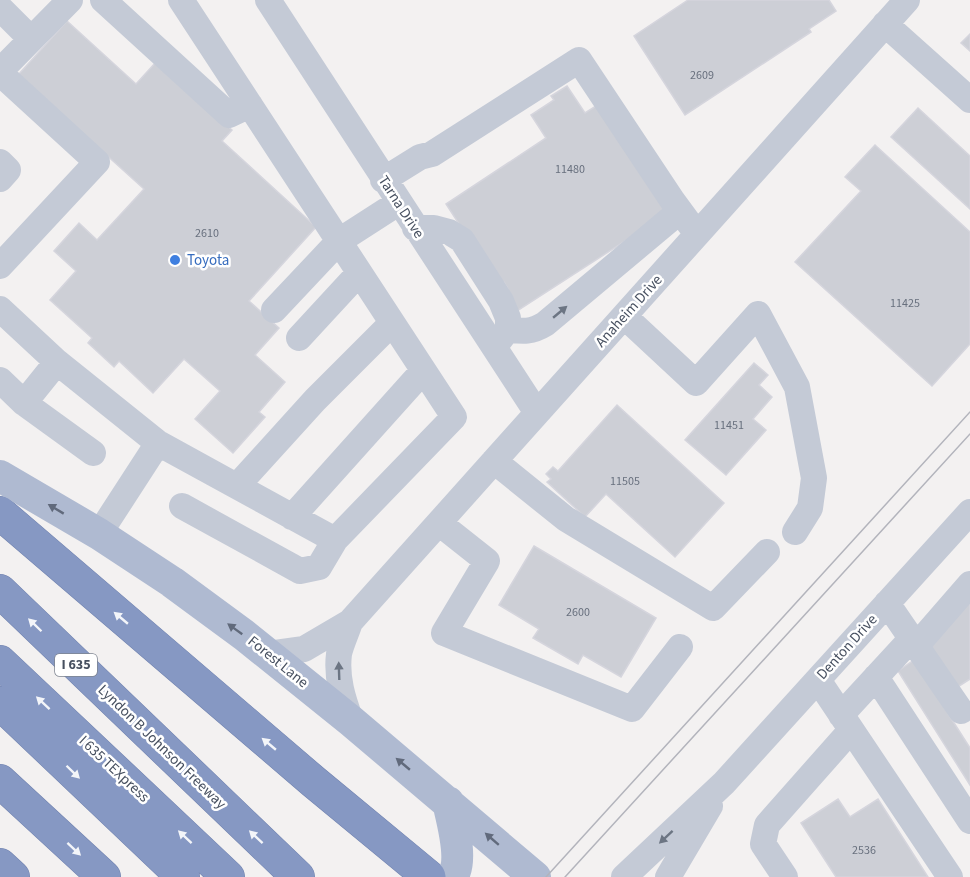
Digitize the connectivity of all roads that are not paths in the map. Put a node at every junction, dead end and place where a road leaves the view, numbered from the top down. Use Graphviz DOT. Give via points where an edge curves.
graph roads {
  1 [pos="70,0"];
  2 [pos="103,0"];
  3 [pos="182,0"];
  4 [pos="267,0"];
  5 [pos="898,7"];
  6 [pos="0,8"];
  7 [pos="31,39"];
  8 [pos="0,72"];
  9 [pos="970,100"];
  10 [pos="250,105"];
  11 [pos="0,162"];
  12 [pos="0,179"];
  13 [pos="383,180"];
  14 [pos="398,203"];
  15 [pos="680,212"];
  16 [pos="415,228"];
  17 [pos="697,234"];
  18 [pos="339,241"];
  19 [pos="0,266"];
  20 [pos="359,273"];
  21 [pos="0,309"];
  22 [pos="274,310"];
  23 [pos="624,316"];
  24 [pos="392,323"];
  25 [pos="298,338"];
  26 [pos="501,339"];
  27 [pos="57,362"];
  28 [pos="423,371"];
  29 [pos="0,380"];
  30 [pos="24,403"];
  31 [pos="537,413"];
  32 [pos="158,443"];
  33 [pos="93,453"];
  34 [pos="494,461"];
  35 [pos="0,476"];
  36 [pos="237,486"];
  37 [pos="182,506"];
  38 [pos="0,513"];
  39 [pos="970,514"];
  40 [pos="292,517"];
  41 [pos="439,523"];
  42 [pos="795,532"];
  43 [pos="99,534"];
  44 [pos="335,540"];
  45 [pos="767,552"];
  46 [pos="970,584"];
  47 [pos="0,591"];
  48 [pos="887,603"];
  49 [pos="350,622"];
  50 [pos="915,641"];
  51 [pos="680,647"];
  52 [pos="268,654"];
  53 [pos="0,662"];
  54 [pos="876,677"];
  55 [pos="818,680"];
  56 [pos="0,703"];
  57 [pos="961,711"];
  58 [pos="351,721"];
  59 [pos="846,722"];
  60 [pos="0,781"];
  61 [pos="314,782"];
  62 [pos="724,783"];
  63 [pos="448,802"];
  64 [pos="970,821"];
  65 [pos="0,865"];
  66 [pos="13,877"];
  67 [pos="104,877"];
  68 [pos="183,877"];
  69 [pos="228,877"];
  70 [pos="298,877"];
  71 [pos="409,877"];
  72 [pos="429,877"];
  73 [pos="452,877"];
  74 [pos="535,877"];
  75 [pos="624,877"];
  76 [pos="668,877"];
  77 [pos="785,877"];
  78 [pos="950,877"];
  1 -- 7 [label="street"];
  2 -- 10 [label="street" via="229,115"];
  3 -- 10 [label="street"];
  4 -- 13 [label="street, Tarna Drive"];
  5 -- 9 [label="street"];
  5 -- 17 [label="street, Anaheim Drive"];
  6 -- 7 [label="street"];
  7 -- 8 [label="street"];
  8 -- 19 [label="street" via="97,162"];
  10 -- 18 [label="street"];
  11 -- 12 [label="street" via="8,170"];
  13 -- 14 [label="street, Tarna Drive"];
  13 -- 15 [label="street" via="420,156 432,154 579,60"];
  14 -- 16 [label="street, Tarna Drive"];
  14 -- 18 [label="street"];
  15 -- 17 [label="street"];
  26 -- 15 [label="street, one-way" via="545,324"];
  16 -- 26 [label="street, Tarna Drive"];
  16 -- 26 [label="street" via="434,228 462,240 508,318"];
  17 -- 23 [label="street, Anaheim Drive"];
  18 -- 20 [label="street"];
  18 -- 22 [label="street"];
  20 -- 24 [label="street"];
  20 -- 25 [label="street"];
  21 -- 27 [label="street"];
  23 -- 31 [label="street, Anaheim Drive"];
  23 -- 42 [label="street" via="696,383 758,314 797,387 814,478 810,508"];
  24 -- 28 [label="street"];
  24 -- 36 [label="street"];
  26 -- 31 [label="street, Tarna Drive"];
  27 -- 30 [label="street"];
  27 -- 32 [label="street"];
  28 -- 40 [label="street"];
  28 -- 44 [label="street" via="454,417"];
  29 -- 30 [label="street"];
  30 -- 33 [label="street"];
  31 -- 34 [label="street, Anaheim Drive"];
  32 -- 36 [label="street"];
  32 -- 43 [label="street"];
  34 -- 41 [label="street, Anaheim Drive"];
  34 -- 45 [label="street" via="566,519 713,608"];
  43 -- 35 [label="main road, Forest Lane, one-way"];
  36 -- 40 [label="street"];
  37 -- 44 [label="street" via="300,571 319,567"];
  61 -- 38 [label="highway, one-way"];
  39 -- 48 [label="street, Denton Drive"];
  40 -- 44 [label="street"];
  41 -- 49 [label="street, Anaheim Drive"];
  41 -- 51 [label="street" via="487,561 444,633 632,709"];
  52 -- 43 [label="main road, Forest Lane, one-way" via="172,582"];
  46 -- 50 [label="street"];
  70 -- 47 [label="highway, Lyndon B Johnson Freeway / I 635, one-way"];
  48 -- 50 [label="street"];
  48 -- 55 [label="street, Denton Drive"];
  49 -- 52 [label="street, Anaheim Drive" via="304,649"];
  58 -- 49 [label="street, Anaheim Drive, one-way" via="340,694 339,670 339,654"];
  50 -- 54 [label="street"];
  50 -- 57 [label="street"];
  52 -- 58 [label="main road, Forest Lane"];
  69 -- 53 [label="highway, I 635 TEXpress, one-way"];
  54 -- 59 [label="street"];
  54 -- 64 [label="street"];
  55 -- 59 [label="street"];
  55 -- 62 [label="street, Denton Drive"];
  56 -- 68 [label="highway, I 635 TEXpress, one-way"];
  63 -- 58 [label="main road, Forest Lane, one-way"];
  59 -- 77 [label="street" via="767,825 763,844"];
  59 -- 78 [label="street"];
  60 -- 67 [label="highway, one-way"];
  61 -- 71 [label="highway"];
  61 -- 72 [label="highway"];
  62 -- 75 [label="street, Denton Drive, one-way"];
  62 -- 76 [label="street, Denton Drive"];
  63 -- 73 [label="main road" via="456,837 456,872"];
  74 -- 63 [label="main road, Forest Lane, one-way"];
  65 -- 66 [label="highway"];
}
